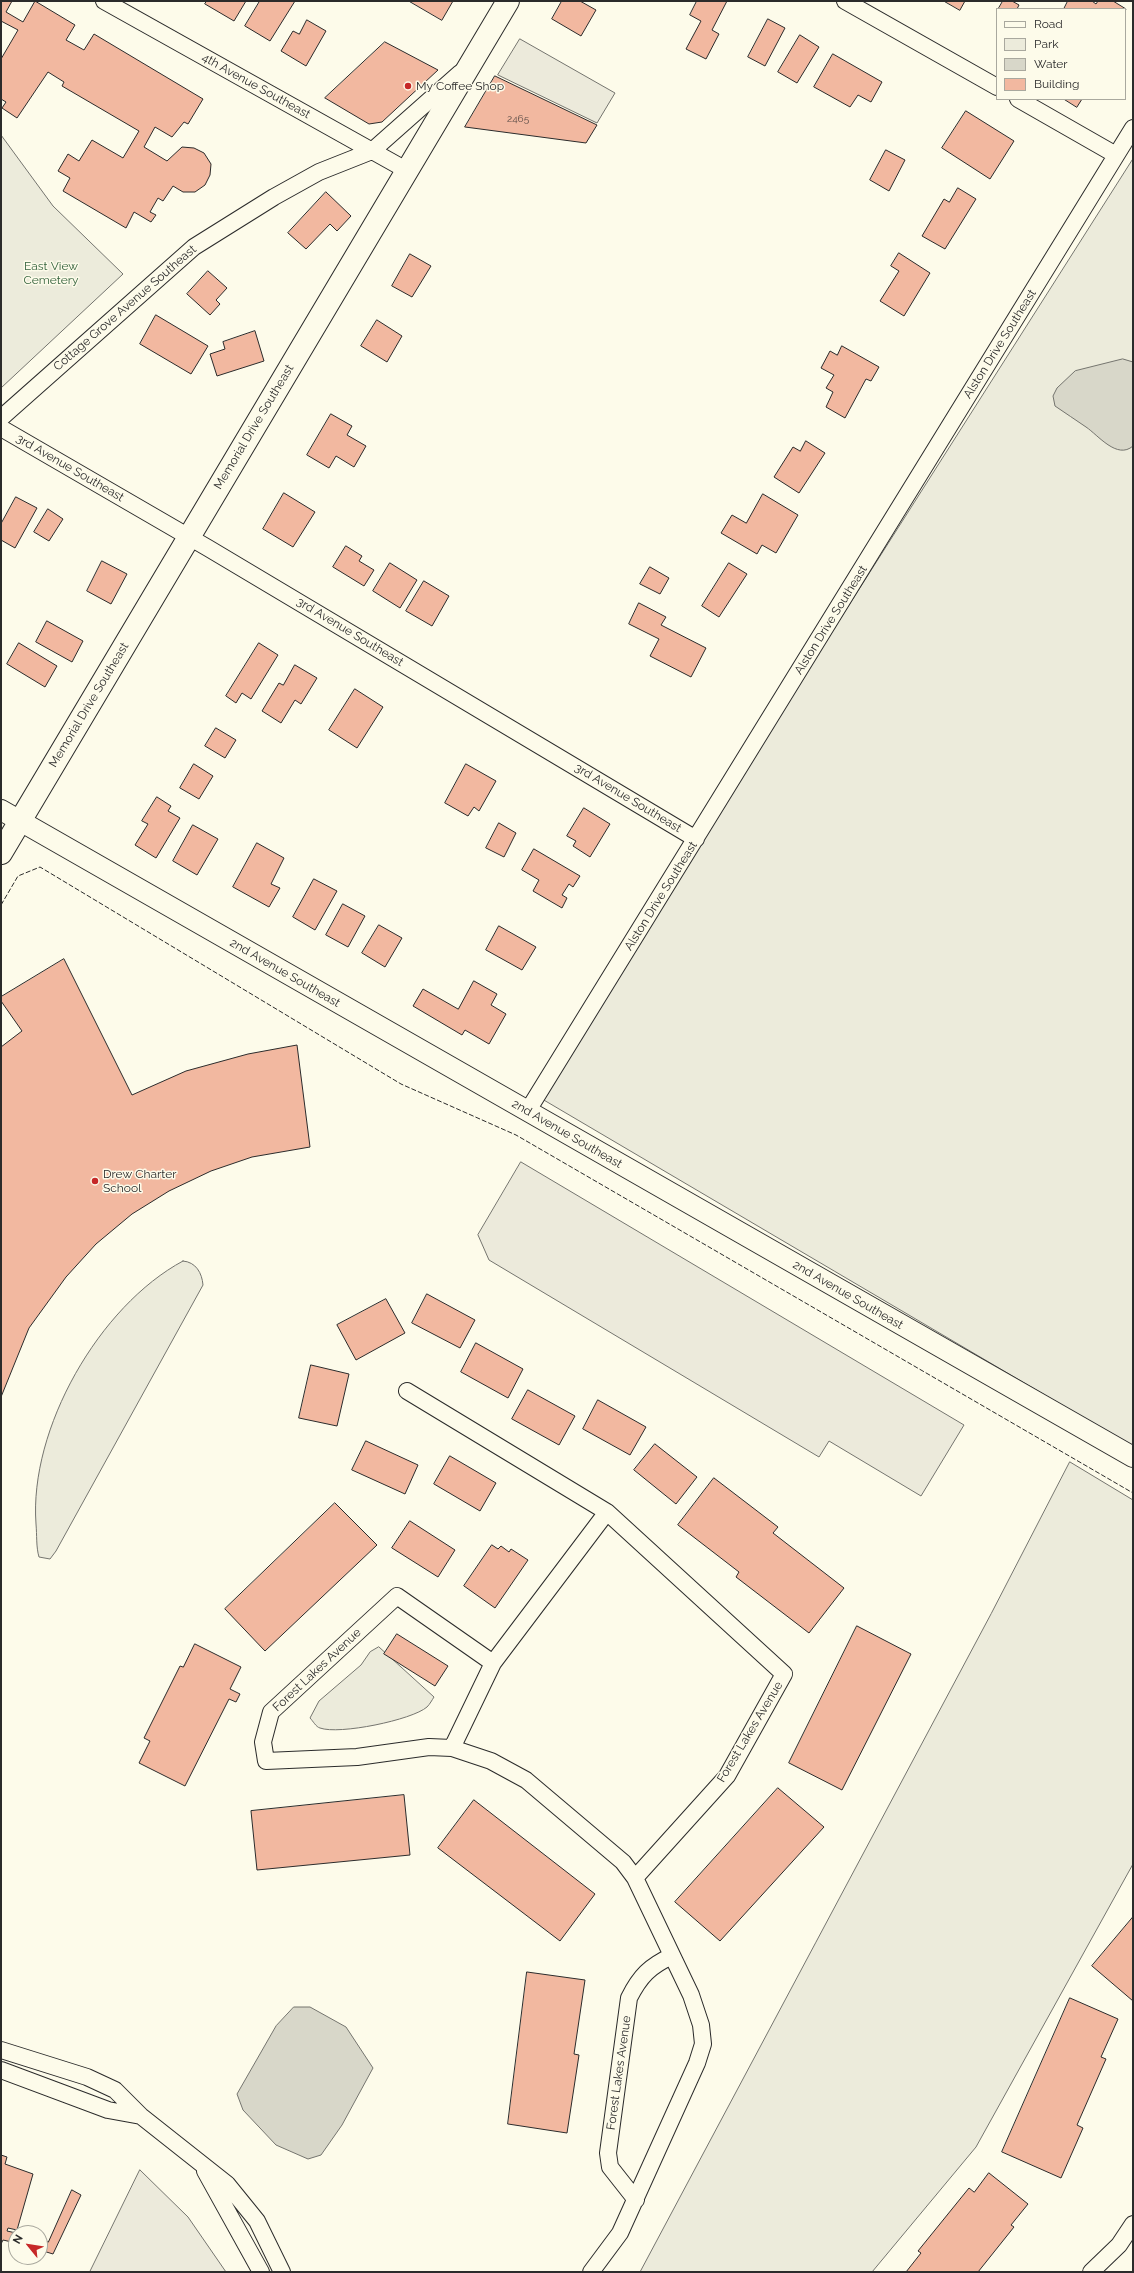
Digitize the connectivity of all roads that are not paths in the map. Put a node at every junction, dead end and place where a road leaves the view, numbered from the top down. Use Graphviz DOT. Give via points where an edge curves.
graph roads {
  1 [pos="104,1"];
  2 [pos="508,1"];
  3 [pos="845,1"];
  4 [pos="472,62"];
  5 [pos="996,86"];
  6 [pos="1020,100"];
  7 [pos="1133,128"];
  8 [pos="372,151"];
  9 [pos="1116,154"];
  10 [pos="408,171"];
  11 [pos="1,418"];
  12 [pos="1,428"];
  13 [pos="188,537"];
  14 [pos="1,810"];
  15 [pos="20,821"];
  16 [pos="696,839"];
  17 [pos="1,853"];
  18 [pos="527,1112"];
  19 [pos="408,1391"];
  20 [pos="1133,1457"];
  21 [pos="607,1512"];
  22 [pos="493,1664"];
  23 [pos="452,1748"];
  24 [pos="635,1878"];
  25 [pos="672,1956"];
  26 [pos="1,2050"];
  27 [pos="1,2070"];
  28 [pos="141,2116"];
  29 [pos="202,2166"];
  30 [pos="636,2200"];
  31 [pos="1133,2224"];
  32 [pos="261,2272"];
  33 [pos="282,2272"];
  34 [pos="592,2272"];
  35 [pos="1092,2272"];
  1 -- 8 [label="street, 4th Avenue Southeast"];
  2 -- 4 [label="main road, Memorial Drive Southeast"];
  3 -- 5 [label="street"];
  4 -- 8 [label="street, Cottage Grove Avenue Southeast"];
  4 -- 10 [label="main road, Memorial Drive Southeast"];
  6 -- 9 [label="street"];
  7 -- 9 [label="street, Alston Drive Southeast"];
  8 -- 10 [label="street, 4th Avenue Southeast"];
  8 -- 11 [label="street, Cottage Grove Avenue Southeast" via="319,172 194,247"];
  9 -- 16 [label="street, Alston Drive Southeast"];
  10 -- 13 [label="main road, Memorial Drive Southeast"];
  12 -- 13 [label="street, 3rd Avenue Southeast"];
  13 -- 15 [label="main road, Memorial Drive Southeast"];
  13 -- 16 [label="street, 3rd Avenue Southeast"];
  14 -- 15 [label="street, 2nd Avenue Southeast"];
  15 -- 17 [label="main road, Memorial Drive Southeast"];
  15 -- 18 [label="street, 2nd Avenue Southeast"];
  16 -- 18 [label="street, Alston Drive Southeast"];
  18 -- 20 [label="street, 2nd Avenue Southeast"];
  19 -- 21 [label="street, Forest Lakes Avenue"];
  21 -- 22 [label="street"];
  21 -- 24 [label="street, Forest Lakes Avenue" via="784,1674 727,1776"];
  22 -- 23 [label="street"];
  22 -- 23 [label="street, Forest Lakes Avenue" via="397,1596 271,1712 263,1742 266,1761 357,1757 429,1748"];
  23 -- 24 [label="street, Forest Lakes Avenue" via="491,1760 526,1780 623,1862"];
  24 -- 25 [label="street, Forest Lakes Avenue"];
  25 -- 30 [label="street, Forest Lakes Avenue" via="691,1995 701,2025 703,2044"];
  25 -- 30 [label="street, Forest Lakes Avenue" via="654,1964 636,1983 629,1998 608,2153 610,2167"];
  26 -- 28 [label="street" via="87,2077 114,2090"];
  27 -- 28 [label="street" via="108,2110"];
  28 -- 29 [label="street"];
  29 -- 32 [label="street"];
  29 -- 33 [label="street" via="227,2184 257,2221"];
  30 -- 34 [label="street, Forest Lakes Avenue" via="620,2233"];
  31 -- 35 [label="street" via="1119,2245"];
}
